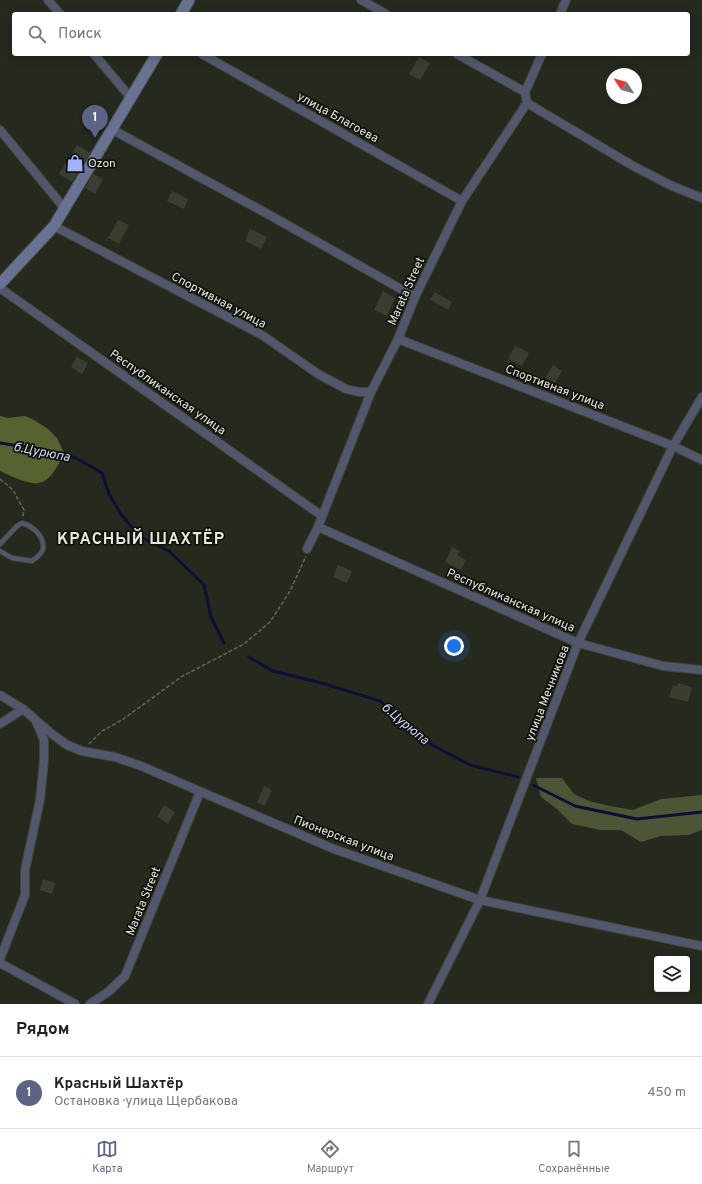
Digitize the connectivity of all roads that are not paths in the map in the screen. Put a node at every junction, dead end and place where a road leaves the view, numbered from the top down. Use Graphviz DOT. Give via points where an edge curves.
graph roads {
  1 [pos="48,0"];
  2 [pos="189,0"];
  3 [pos="361,0"];
  4 [pos="566,0"];
  5 [pos="58,12"];
  6 [pos="182,12"];
  7 [pos="382,12"];
  8 [pos="561,12"];
  9 [pos="96,56"];
  10 [pos="156,56"];
  11 [pos="206,56"];
  12 [pos="461,56"];
  13 [pos="541,56"];
  14 [pos="525,92"];
  15 [pos="131,98"];
  16 [pos="526,103"];
  17 [pos="0,130"];
  18 [pos="113,130"];
  19 [pos="702,198"];
  20 [pos="462,201"];
  21 [pos="65,209"];
  22 [pos="54,226"];
  23 [pos="0,284"];
  24 [pos="0,288"];
  25 [pos="415,297"];
  26 [pos="398,339"];
  27 [pos="371,392"];
  28 [pos="702,397"];
  29 [pos="673,446"];
  30 [pos="702,460"];
  31 [pos="322,516"];
  32 [pos="318,527"];
  33 [pos="0,544"];
  34 [pos="307,549"];
  35 [pos="0,551"];
  36 [pos="578,643"];
  37 [pos="702,670"];
  38 [pos="0,695"];
  39 [pos="23,710"];
  40 [pos="34,719"];
  41 [pos="0,724"];
  42 [pos="200,792"];
  43 [pos="480,900"];
  44 [pos="702,946"];
  45 [pos="0,959"];
  46 [pos="0,963"];
  47 [pos="75,1004"];
  48 [pos="90,1004"];
  49 [pos="428,1004"];
  1 -- 5 [label="street"];
  2 -- 6 [label="street"];
  3 -- 7 [label="street"];
  4 -- 8 [label="street"];
  9 -- 15 [label="street"];
  10 -- 15 [label="street"];
  11 -- 20 [label="street, улица Благоева"];
  12 -- 14 [label="street"];
  13 -- 14 [label="street"];
  14 -- 16 [label="street"];
  15 -- 18 [label="street"];
  16 -- 19 [label="street" via="635,167"];
  16 -- 20 [label="street, Marata Street"];
  17 -- 21 [label="street"];
  18 -- 21 [label="street"];
  18 -- 25 [label="street"];
  20 -- 25 [label="street, Marata Street"];
  21 -- 22 [label="street"];
  22 -- 23 [label="street"];
  22 -- 27 [label="street, Спортивная улица" via="262,335 318,374 346,389"];
  24 -- 31 [label="street, Республиканская улица"];
  25 -- 26 [label="street, Marata Street"];
  26 -- 27 [label="street, Marata Street"];
  26 -- 29 [label="street, Спортивная улица"];
  27 -- 31 [label="street, Marata Street"];
  28 -- 29 [label="street, улица Мечникова"];
  29 -- 30 [label="street, Спортивная улица"];
  29 -- 36 [label="street, улица Мечникова"];
  31 -- 32 [label="street, Marata Street"];
  32 -- 34 [label="street, Marata Street"];
  32 -- 36 [label="street, Республиканская улица"];
  33 -- 35 [label="lane" via="22,523 34,529 42,539 43,550 32,561 12,558"];
  36 -- 37 [label="street, Республиканская улица" via="663,666"];
  36 -- 43 [label="street, улица Мечникова"];
  38 -- 39 [label="street, Пионерская улица"];
  39 -- 40 [label="street, Пионерская улица"];
  39 -- 41 [label="street"];
  40 -- 42 [label="street, Пионерская улица" via="59,739 82,751 115,757 141,766"];
  40 -- 45 [label="street" via="44,740 40,800 25,870 25,895"];
  42 -- 43 [label="street, Пионерская улица" via="334,849"];
  42 -- 48 [label="street, Marata Street" via="125,976"];
  43 -- 44 [label="street, Пионерская улица"];
  43 -- 49 [label="street, улица Мечникова"];
  46 -- 47 [label="street"];
}
